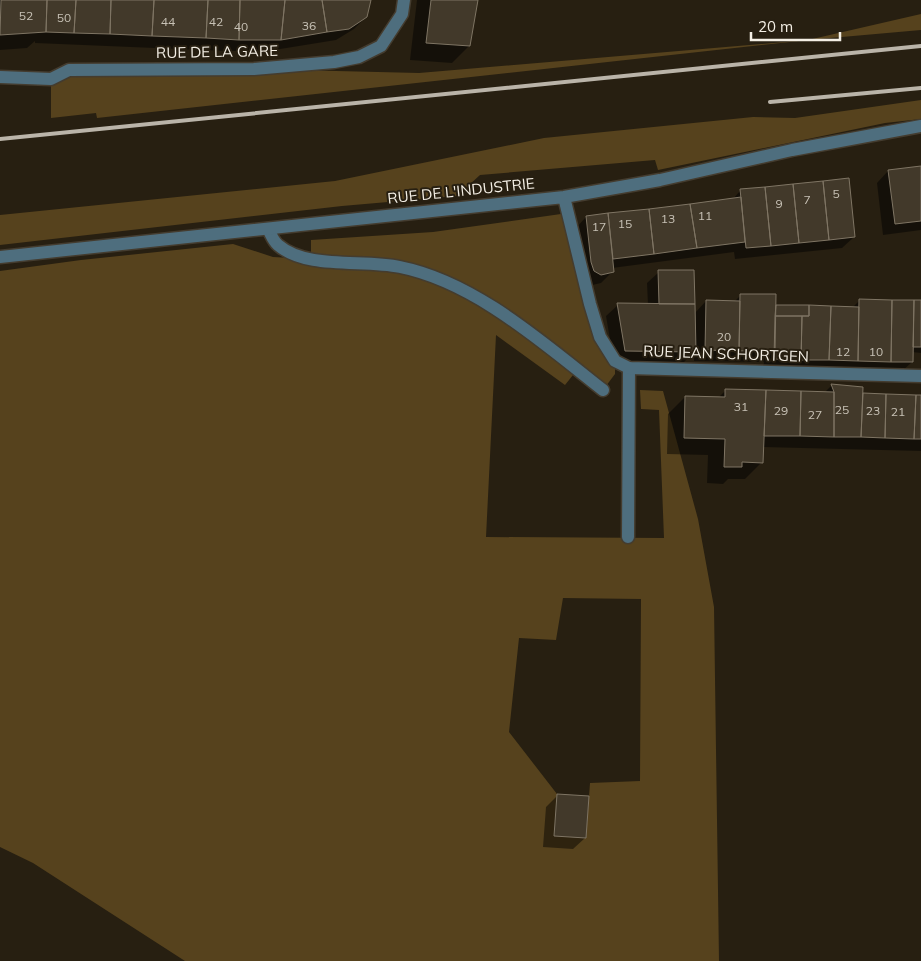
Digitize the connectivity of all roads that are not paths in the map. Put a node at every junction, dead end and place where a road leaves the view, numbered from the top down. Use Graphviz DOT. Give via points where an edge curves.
graph roads {
  1 [pos="404,0"];
  2 [pos="0,78"];
  3 [pos="921,126"];
  4 [pos="564,196"];
  5 [pos="268,229"];
  6 [pos="0,257"];
  7 [pos="629,368"];
  8 [pos="921,376"];
  9 [pos="603,390"];
  10 [pos="628,537"];
  1 -- 2 [label="street, RUE DE LA GARE" via="402,14 381,46 359,57 334,62 254,69 69,70 51,79"];
  3 -- 4 [label="street, RUE DE L'INDUSTRIE" via="792,150 660,180"];
  4 -- 5 [label="street, RUE DE L'INDUSTRIE"];
  4 -- 7 [label="street, RUE JEAN SCHORTGEN" via="600,337 616,361"];
  5 -- 6 [label="street, RUE DE L'INDUSTRIE"];
  5 -- 9 [label="street" via="276,244 291,253 311,259 398,266 430,275 466,291 508,318"];
  7 -- 8 [label="street, RUE JEAN SCHORTGEN"];
  7 -- 10 [label="street"];
}
